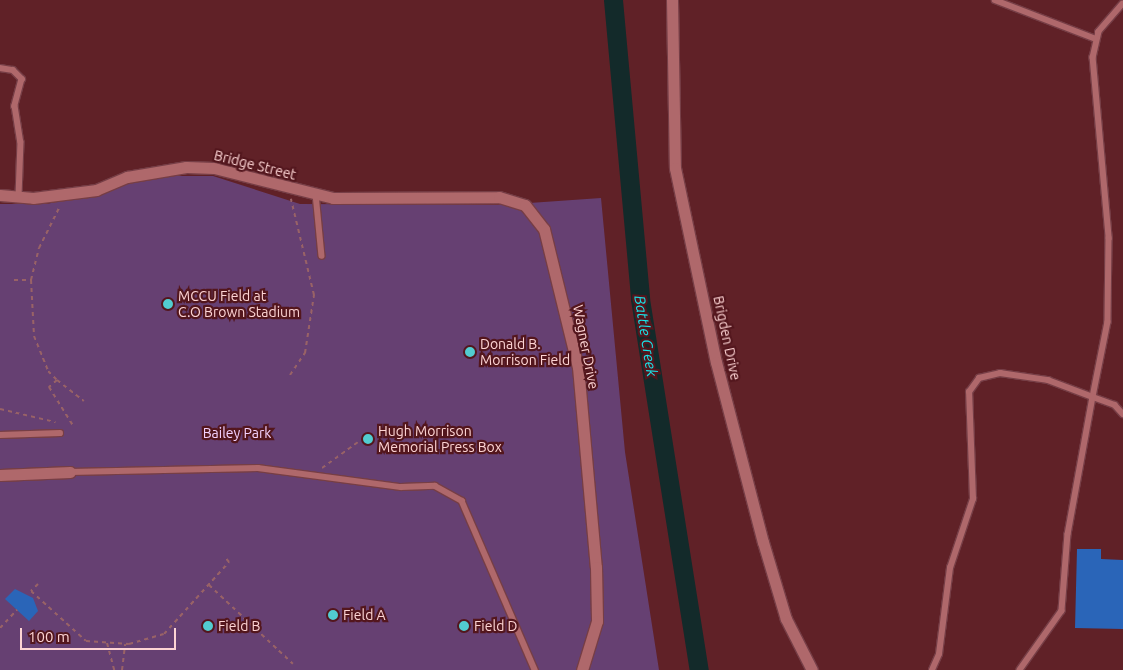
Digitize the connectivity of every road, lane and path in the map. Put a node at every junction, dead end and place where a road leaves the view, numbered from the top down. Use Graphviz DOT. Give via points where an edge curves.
graph roads {
  1 [pos="672,0"];
  2 [pos="995,0"];
  3 [pos="1123,4"];
  4 [pos="1096,39"];
  5 [pos="0,68"];
  6 [pos="288,190"];
  7 [pos="66,194"];
  8 [pos="316,194"];
  9 [pos="0,195"];
  10 [pos="19,196"];
  11 [pos="387,198"];
  12 [pos="322,256"];
  13 [pos="14,280"];
  14 [pos="31,280"];
  15 [pos="290,375"];
  16 [pos="57,380"];
  17 [pos="1093,397"];
  18 [pos="84,401"];
  19 [pos="0,409"];
  20 [pos="1123,414"];
  21 [pos="55,422"];
  22 [pos="72,424"];
  23 [pos="60,433"];
  24 [pos="0,435"];
  25 [pos="358,442"];
  26 [pos="70,472"];
  27 [pos="0,475"];
  28 [pos="312,475"];
  29 [pos="224,556"];
  30 [pos="38,584"];
  31 [pos="209,585"];
  32 [pos="17,610"];
  33 [pos="0,628"];
  34 [pos="107,643"];
  35 [pos="125,644"];
  36 [pos="293,664"];
  37 [pos="114,670"];
  38 [pos="122,670"];
  39 [pos="535,670"];
  40 [pos="582,670"];
  41 [pos="812,670"];
  42 [pos="932,670"];
  43 [pos="1020,670"];
  1 -- 41 [label="street, Brigden Drive" via="675,168 716,362 763,542 786,619"];
  2 -- 4 [label="lane"];
  3 -- 4 [label="lane"];
  4 -- 17 [label="lane" via="1093,68 1107,206 1109,298"];
  5 -- 10 [label="lane" via="13,70 22,79 15,106 21,142"];
  6 -- 7 [label="street, Bridge Street" via="214,168 186,167 160,169 96,190"];
  6 -- 8 [label="street, Bridge Street"];
  6 -- 15 [label="path" via="314,295 305,353"];
  7 -- 10 [label="street, Bridge Street"];
  7 -- 14 [label="path" via="47,226"];
  8 -- 11 [label="street, Bridge Street"];
  8 -- 12 [label="lane"];
  9 -- 10 [label="street, Bridge Street"];
  11 -- 40 [label="street, Wagner Drive" via="499,197 525,205 544,229 578,367 596,567 597,621"];
  13 -- 14 [label="path"];
  14 -- 16 [label="path" via="34,336 48,371"];
  16 -- 18 [label="path"];
  16 -- 22 [label="path" via="49,387"];
  17 -- 20 [label="lane" via="1115,405"];
  17 -- 42 [label="lane" via="1048,380 1000,373 984,376 972,385 968,402 973,499 950,568 939,654"];
  17 -- 43 [label="lane" via="1069,528 1062,611"];
  19 -- 21 [label="path"];
  23 -- 24 [label="lane"];
  25 -- 28 [label="path"];
  26 -- 27 [label="street"];
  26 -- 28 [label="lane" via="258,468"];
  28 -- 39 [label="lane" via="401,487 435,486 462,501"];
  29 -- 31 [label="path" via="229,562"];
  30 -- 34 [label="path" via="31,591 66,624 86,641"];
  31 -- 35 [label="path" via="164,634"];
  31 -- 36 [label="path"];
  32 -- 33 [label="path"];
  34 -- 35 [label="path"];
  34 -- 37 [label="path"];
  35 -- 38 [label="path"];
}
